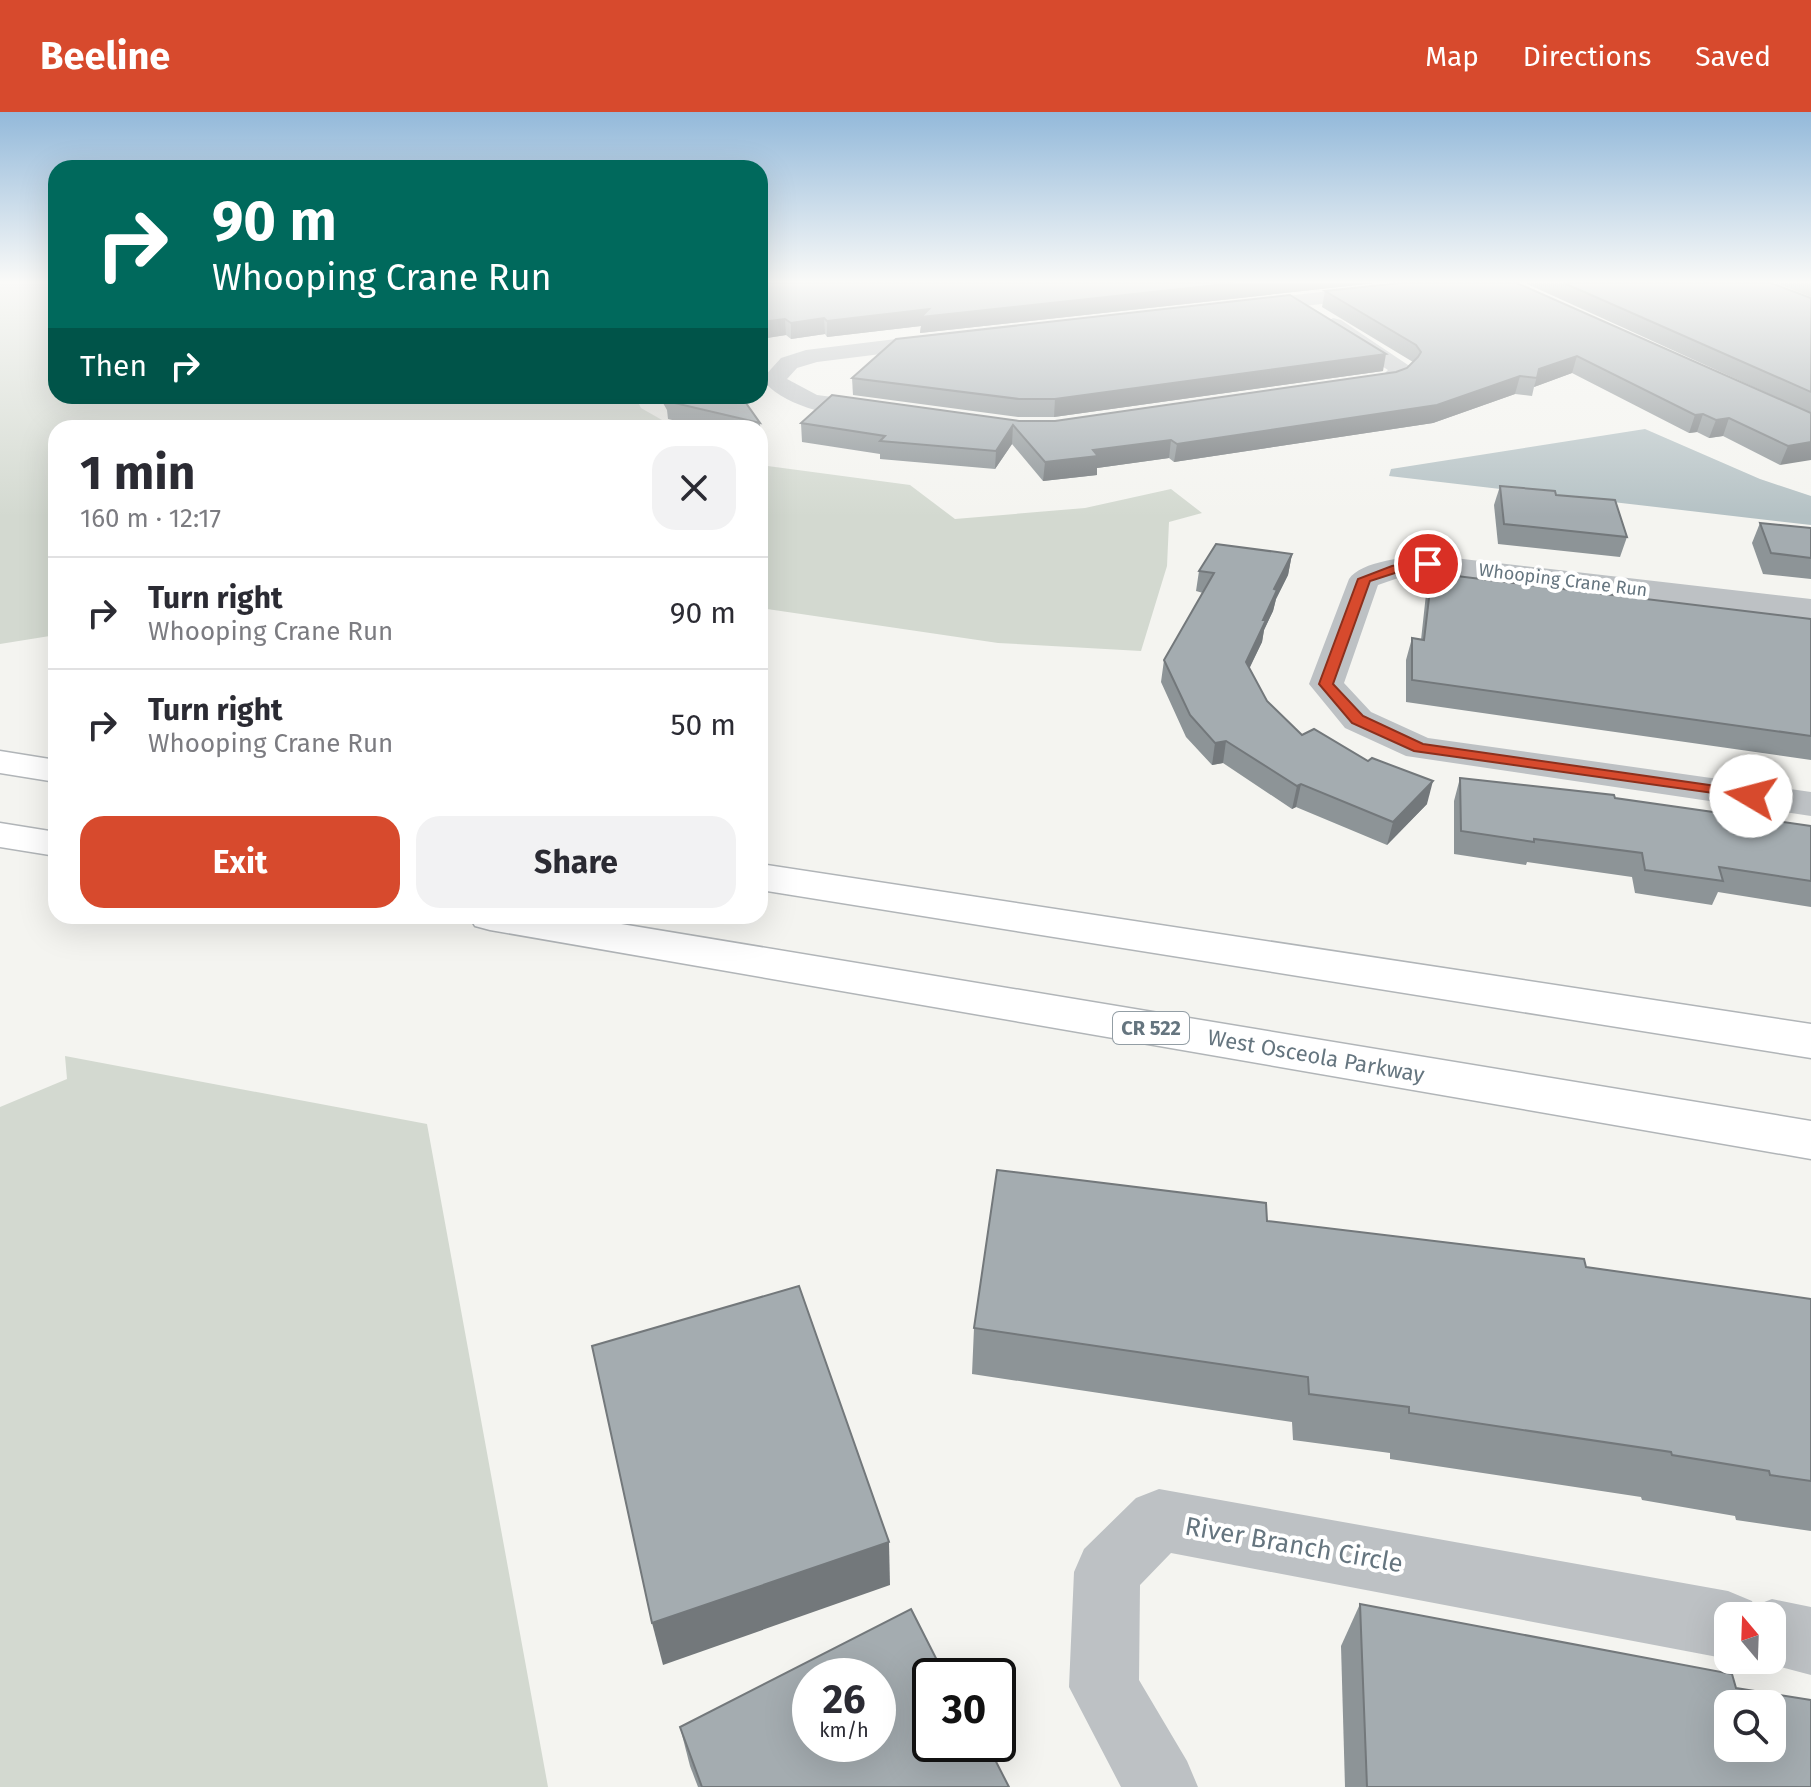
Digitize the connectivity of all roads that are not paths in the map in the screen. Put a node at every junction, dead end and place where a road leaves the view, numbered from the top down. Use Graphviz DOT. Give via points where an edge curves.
graph roads {
  1 [pos="795,361"];
  2 [pos="1389,361"];
  3 [pos="1330,388"];
  4 [pos="914,414"];
  5 [pos="1811,609"];
  6 [pos="0,762"];
  7 [pos="48,770"];
  8 [pos="1811,804"];
  9 [pos="0,835"];
  10 [pos="48,843"];
  11 [pos="768,878"];
  12 [pos="537,924"];
  13 [pos="1811,1041"];
  14 [pos="1811,1140"];
  15 [pos="1714,1622"];
  16 [pos="1786,1636"];
  17 [pos="1811,1641"];
  18 [pos="1161,1787"];
  1 -- 4 [label="street" via="774,379 785,393"];
  2 -- 3 [label="street" via="1402,369 1391,380"];
  5 -- 8 [label="street, Whooping Crane Run" via="1428,564 1396,568 1364,579 1326,684 1358,720 1419,748"];
  6 -- 7 [label="main road"];
  9 -- 10 [label="main road"];
  11 -- 13 [label="main road"];
  12 -- 14 [label="main road, West Osceola Parkway / CR 522"];
  15 -- 18 [label="street, River Branch Circle" via="1159,1520 1107,1572 1104,1687"];
  16 -- 17 [label="street"];
}
